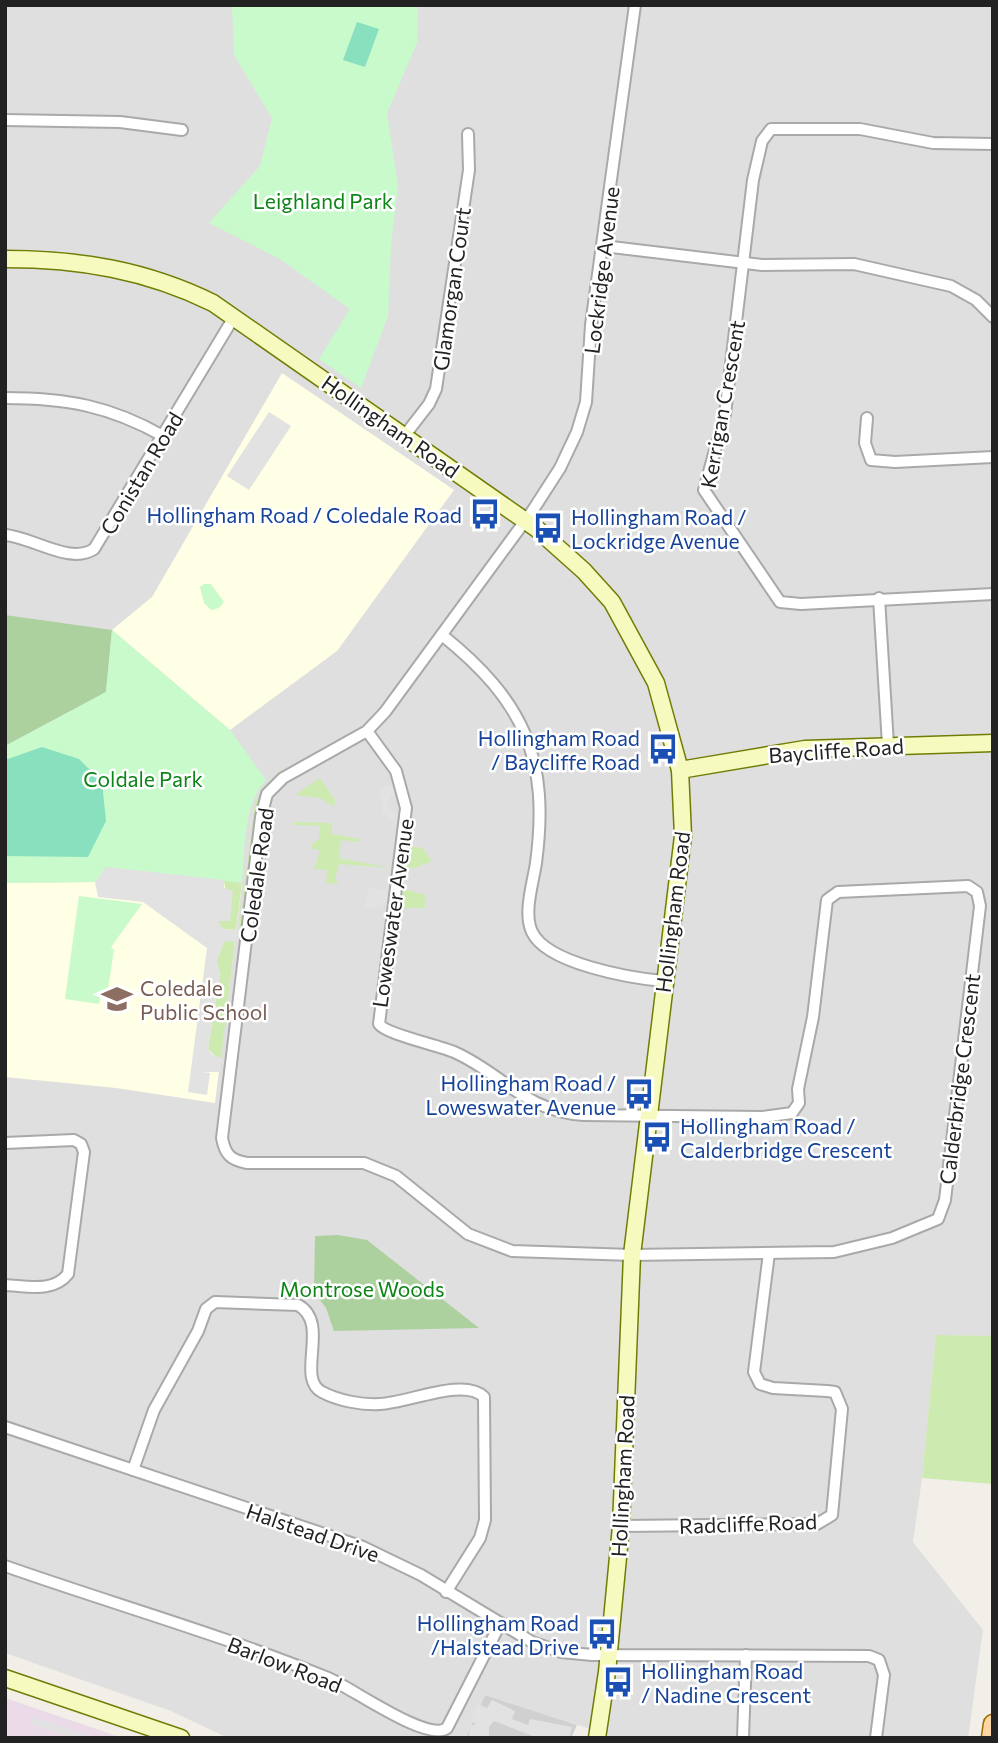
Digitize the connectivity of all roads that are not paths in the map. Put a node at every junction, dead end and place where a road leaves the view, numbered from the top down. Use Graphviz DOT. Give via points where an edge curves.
graph roads {
  1 [pos="635,5"];
  2 [pos="5,120"];
  3 [pos="182,130"];
  4 [pos="468,134"];
  5 [pos="993,145"];
  6 [pos="603,246"];
  7 [pos="5,259"];
  8 [pos="743,262"];
  9 [pos="234,317"];
  10 [pos="993,317"];
  11 [pos="5,398"];
  12 [pos="867,418"];
  13 [pos="163,436"];
  14 [pos="405,436"];
  15 [pos="993,457"];
  16 [pos="525,521"];
  17 [pos="5,536"];
  18 [pos="993,594"];
  19 [pos="879,598"];
  20 [pos="442,635"];
  21 [pos="367,731"];
  22 [pos="993,743"];
  23 [pos="888,746"];
  24 [pos="680,770"];
  25 [pos="663,981"];
  26 [pos="648,1115"];
  27 [pos="5,1143"];
  28 [pos="769,1253"];
  29 [pos="632,1255"];
  30 [pos="5,1285"];
  31 [pos="5,1427"];
  32 [pos="133,1470"];
  33 [pos="621,1526"];
  34 [pos="5,1566"];
  35 [pos="446,1592"];
  36 [pos="500,1624"];
  37 [pos="609,1655"];
  38 [pos="746,1655"];
  39 [pos="5,1678"];
  40 [pos="993,1724"];
  41 [pos="153,1733"];
  42 [pos="181,1738"];
  43 [pos="597,1738"];
  44 [pos="743,1738"];
  45 [pos="876,1738"];
  46 [pos="991,1738"];
  1 -- 6 [label="street, Lockridge Avenue"];
  2 -- 3 [label="street" via="120,122"];
  4 -- 14 [label="street, Glamorgan Court" via="469,170 436,388"];
  5 -- 8 [label="street" via="933,143 860,129 771,130 759,149"];
  6 -- 8 [label="street"];
  6 -- 16 [label="street, Lockridge Avenue" via="586,402 560,468"];
  7 -- 9 [label="street, Hollingham Road" via="61,260 133,272 190,292"];
  8 -- 10 [label="street" via="855,264 951,286 976,300"];
  8 -- 19 [label="street, Kerrigan Crescent" via="725,414 705,475 706,497 719,508 780,602"];
  9 -- 13 [label="street, Conistan Road"];
  9 -- 14 [label="street, Hollingham Road"];
  11 -- 13 [label="street" via="93,405"];
  12 -- 15 [label="street" via="865,443 871,460"];
  13 -- 17 [label="street, Conistan Road" via="88,554 69,554 19,536"];
  14 -- 16 [label="street, Hollingham Road"];
  16 -- 20 [label="street, Coledale Road"];
  16 -- 24 [label="street, Hollingham Road" via="555,542 612,602 653,674"];
  18 -- 19 [label="street, Kerrigan Crescent"];
  19 -- 23 [label="street"];
  20 -- 21 [label="street, Coledale Road"];
  20 -- 25 [label="street" via="495,684 519,720 536,760 541,799 529,910 533,934 543,945 587,967"];
  21 -- 26 [label="street, Loweswater Avenue" via="396,771 406,808 377,1017 382,1028 464,1057 524,1098 550,1109 584,1115"];
  21 -- 29 [label="street, Coledale Road" via="283,778 265,800 222,1138 225,1150 247,1163 364,1163 396,1176 468,1234 512,1251"];
  22 -- 23 [label="street, Baycliffe Road"];
  23 -- 24 [label="street, Baycliffe Road" via="805,749"];
  24 -- 25 [label="street, Hollingham Road" via="683,836"];
  25 -- 26 [label="street, Hollingham Road"];
  26 -- 28 [label="street, Calderbridge Crescent" via="762,1117 792,1113 799,1103 825,907 832,895 968,886 977,892 980,906 945,1200 938,1219 892,1238 834,1252"];
  26 -- 29 [label="street, Hollingham Road"];
  27 -- 30 [label="street" via="74,1140 84,1152 68,1274 52,1287"];
  28 -- 29 [label="street, Calderbridge Crescent"];
  28 -- 33 [label="street, Radcliffe Road" via="754,1372 760,1384 773,1388 827,1391 838,1396 842,1409 832,1515 817,1524"];
  29 -- 33 [label="street, Hollingham Road"];
  31 -- 32 [label="street, Halstead Drive"];
  32 -- 35 [label="street, Halstead Drive" via="363,1547"];
  32 -- 35 [label="street" via="154,1410 206,1309 215,1302 298,1304 311,1319 313,1381 322,1392 366,1404 402,1402 459,1388 474,1389 484,1397 485,1520 480,1538"];
  33 -- 37 [label="street, Hollingham Road"];
  34 -- 36 [label="street, Barlow Road" via="310,1671 429,1732 447,1728"];
  35 -- 36 [label="street, Halstead Drive"];
  36 -- 37 [label="street, Halstead Drive" via="561,1652"];
  37 -- 38 [label="street, Halstead Drive"];
  37 -- 43 [label="street, Hollingham Road"];
  38 -- 44 [label="street"];
  38 -- 45 [label="street, Halstead Drive" via="869,1656 879,1660 884,1675"];
  39 -- 41 [label="street"];
  40 -- 46 [label="main road"];
  41 -- 42 [label="street"];
}
